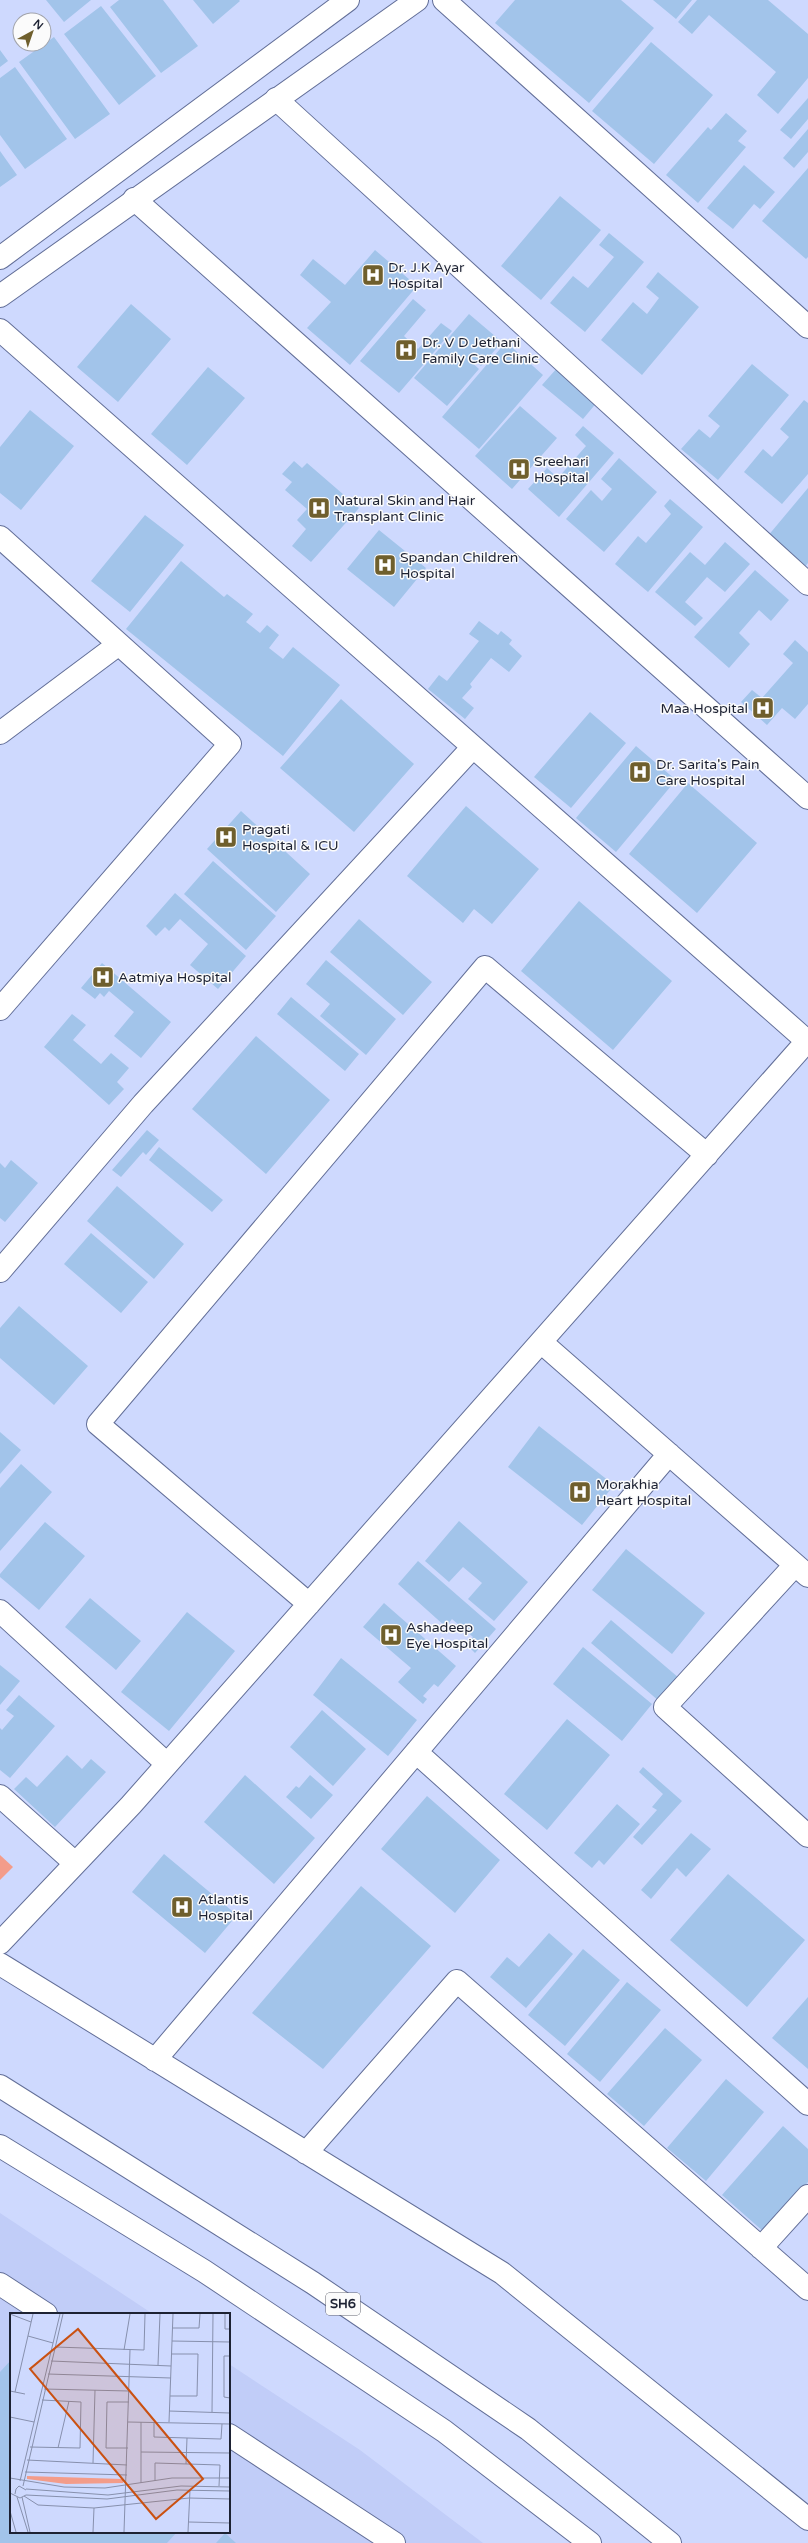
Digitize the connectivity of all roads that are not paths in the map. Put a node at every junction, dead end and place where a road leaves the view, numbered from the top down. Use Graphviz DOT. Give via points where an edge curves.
graph roads {
  1 [pos="348,0"];
  2 [pos="417,0"];
  3 [pos="444,0"];
  4 [pos="276,99"];
  5 [pos="134,199"];
  6 [pos="0,258"];
  7 [pos="0,296"];
  8 [pos="808,327"];
  9 [pos="0,330"];
  10 [pos="0,538"];
  11 [pos="808,584"];
  12 [pos="119,644"];
  13 [pos="0,733"];
  14 [pos="473,747"];
  15 [pos="808,798"];
  16 [pos="0,1009"];
  17 [pos="808,1041"];
  18 [pos="707,1155"];
  19 [pos="0,1271"];
  20 [pos="541,1342"];
  21 [pos="669,1454"];
  22 [pos="801,1570"];
  23 [pos="309,1604"];
  24 [pos="0,1611"];
  25 [pos="416,1752"];
  26 [pos="167,1764"];
  27 [pos="0,1796"];
  28 [pos="808,1836"];
  29 [pos="76,1863"];
  30 [pos="0,1943"];
  31 [pos="0,1964"];
  32 [pos="155,2060"];
  33 [pos="0,2086"];
  34 [pos="808,2104"];
  35 [pos="0,2146"];
  36 [pos="306,2152"];
  37 [pos="808,2196"];
  38 [pos="761,2248"];
  39 [pos="0,2284"];
  40 [pos="808,2289"];
  41 [pos="44,2313"];
  42 [pos="230,2436"];
  43 [pos="808,2519"];
  44 [pos="582,2541"];
  45 [pos="394,2543"];
  46 [pos="670,2543"];
  1 -- 6 [label="street"];
  2 -- 4 [label="street"];
  3 -- 8 [label="street"];
  4 -- 5 [label="street"];
  4 -- 11 [label="street"];
  5 -- 7 [label="street"];
  5 -- 15 [label="street"];
  9 -- 14 [label="street"];
  10 -- 12 [label="street"];
  12 -- 13 [label="street"];
  12 -- 16 [label="street" via="230,744"];
  14 -- 17 [label="street"];
  14 -- 19 [label="street" via="142,1104"];
  17 -- 18 [label="street"];
  18 -- 20 [label="street"];
  18 -- 23 [label="street" via="485,967 98,1424"];
  20 -- 21 [label="street"];
  20 -- 23 [label="street"];
  21 -- 22 [label="street"];
  21 -- 25 [label="street"];
  22 -- 28 [label="street" via="665,1707"];
  23 -- 26 [label="street"];
  24 -- 26 [label="street"];
  25 -- 32 [label="street"];
  25 -- 34 [label="street"];
  26 -- 29 [label="street"];
  27 -- 29 [label="street"];
  29 -- 30 [label="street"];
  31 -- 32 [label="street"];
  32 -- 36 [label="street"];
  33 -- 46 [label="street, SH6" via="313,2283 528,2429"];
  35 -- 44 [label="street" via="204,2271 444,2431"];
  36 -- 38 [label="street" via="457,1981"];
  36 -- 43 [label="street" via="502,2273"];
  37 -- 38 [label="street"];
  38 -- 40 [label="street"];
  39 -- 41 [label="street"];
  42 -- 45 [label="street"];
}
